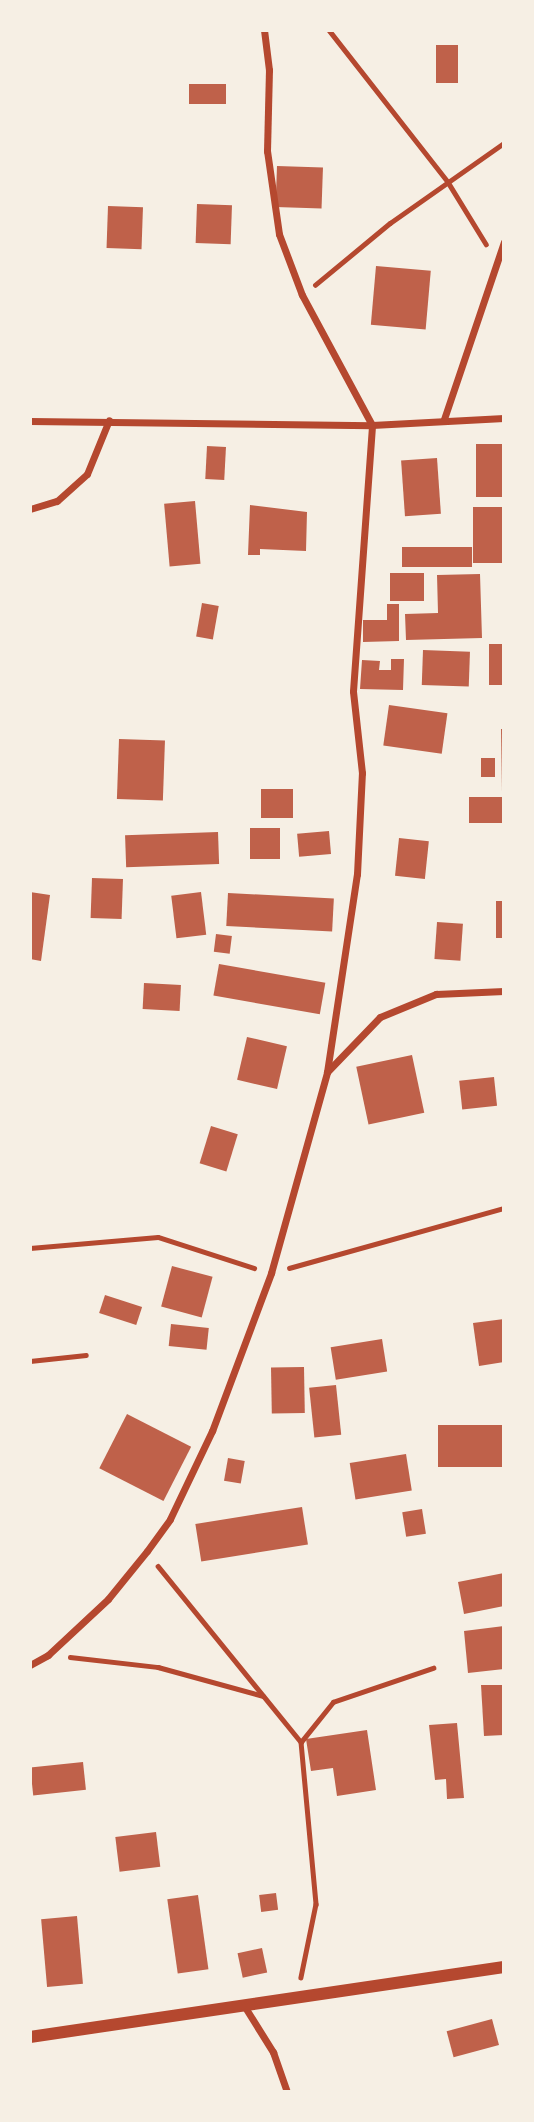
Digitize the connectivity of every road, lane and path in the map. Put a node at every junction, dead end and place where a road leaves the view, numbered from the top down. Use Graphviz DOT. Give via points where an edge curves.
graph roads {
  1 [pos="264,30"];
  2 [pos="329,30"];
  3 [pos="504,142"];
  4 [pos="447,182"];
  5 [pos="504,242"];
  6 [pos="497,263"];
  7 [pos="302,295"];
  8 [pos="504,418"];
  9 [pos="444,419"];
  10 [pos="109,420"];
  11 [pos="30,421"];
  12 [pos="372,425"];
  13 [pos="30,509"];
  14 [pos="504,991"];
  15 [pos="327,1072"];
  16 [pos="86,1354"];
  17 [pos="30,1361"];
  18 [pos="147,1551"];
  19 [pos="48,1655"];
  20 [pos="30,1665"];
  21 [pos="433,1668"];
  22 [pos="264,1696"];
  23 [pos="301,1742"];
  24 [pos="504,1967"];
  25 [pos="298,1996"];
  26 [pos="242,2004"];
  27 [pos="30,2037"];
  28 [pos="287,2092"];
  1 -- 7 [label="street" via="270,70 267,151 279,234"];
  2 -- 4 [label="path"];
  3 -- 4 [label="path"];
  4 -- 6 [label="path"];
  4 -- 7 [label="path"];
  5 -- 6 [label="street"];
  6 -- 9 [label="street"];
  7 -- 12 [label="street"];
  8 -- 9 [label="street"];
  9 -- 12 [label="street"];
  10 -- 11 [label="street"];
  10 -- 12 [label="street"];
  10 -- 13 [label="street" via="87,474 57,501"];
  12 -- 15 [label="street" via="353,691 362,773 357,874"];
  14 -- 15 [label="street" via="436,994 380,1017"];
  15 -- 18 [label="street" via="271,1273 217,1419 170,1519"];
  16 -- 17 [label="path"];
  18 -- 19 [label="street" via="108,1599"];
  18 -- 22 [label="path"];
  19 -- 20 [label="street"];
  19 -- 22 [label="path" via="158,1667"];
  21 -- 23 [label="path" via="333,1702"];
  22 -- 23 [label="path"];
  23 -- 25 [label="path" via="316,1904"];
  24 -- 25 [label="street"];
  25 -- 26 [label="street"];
  26 -- 27 [label="street"];
  26 -- 28 [label="street" via="273,2052"];
}
